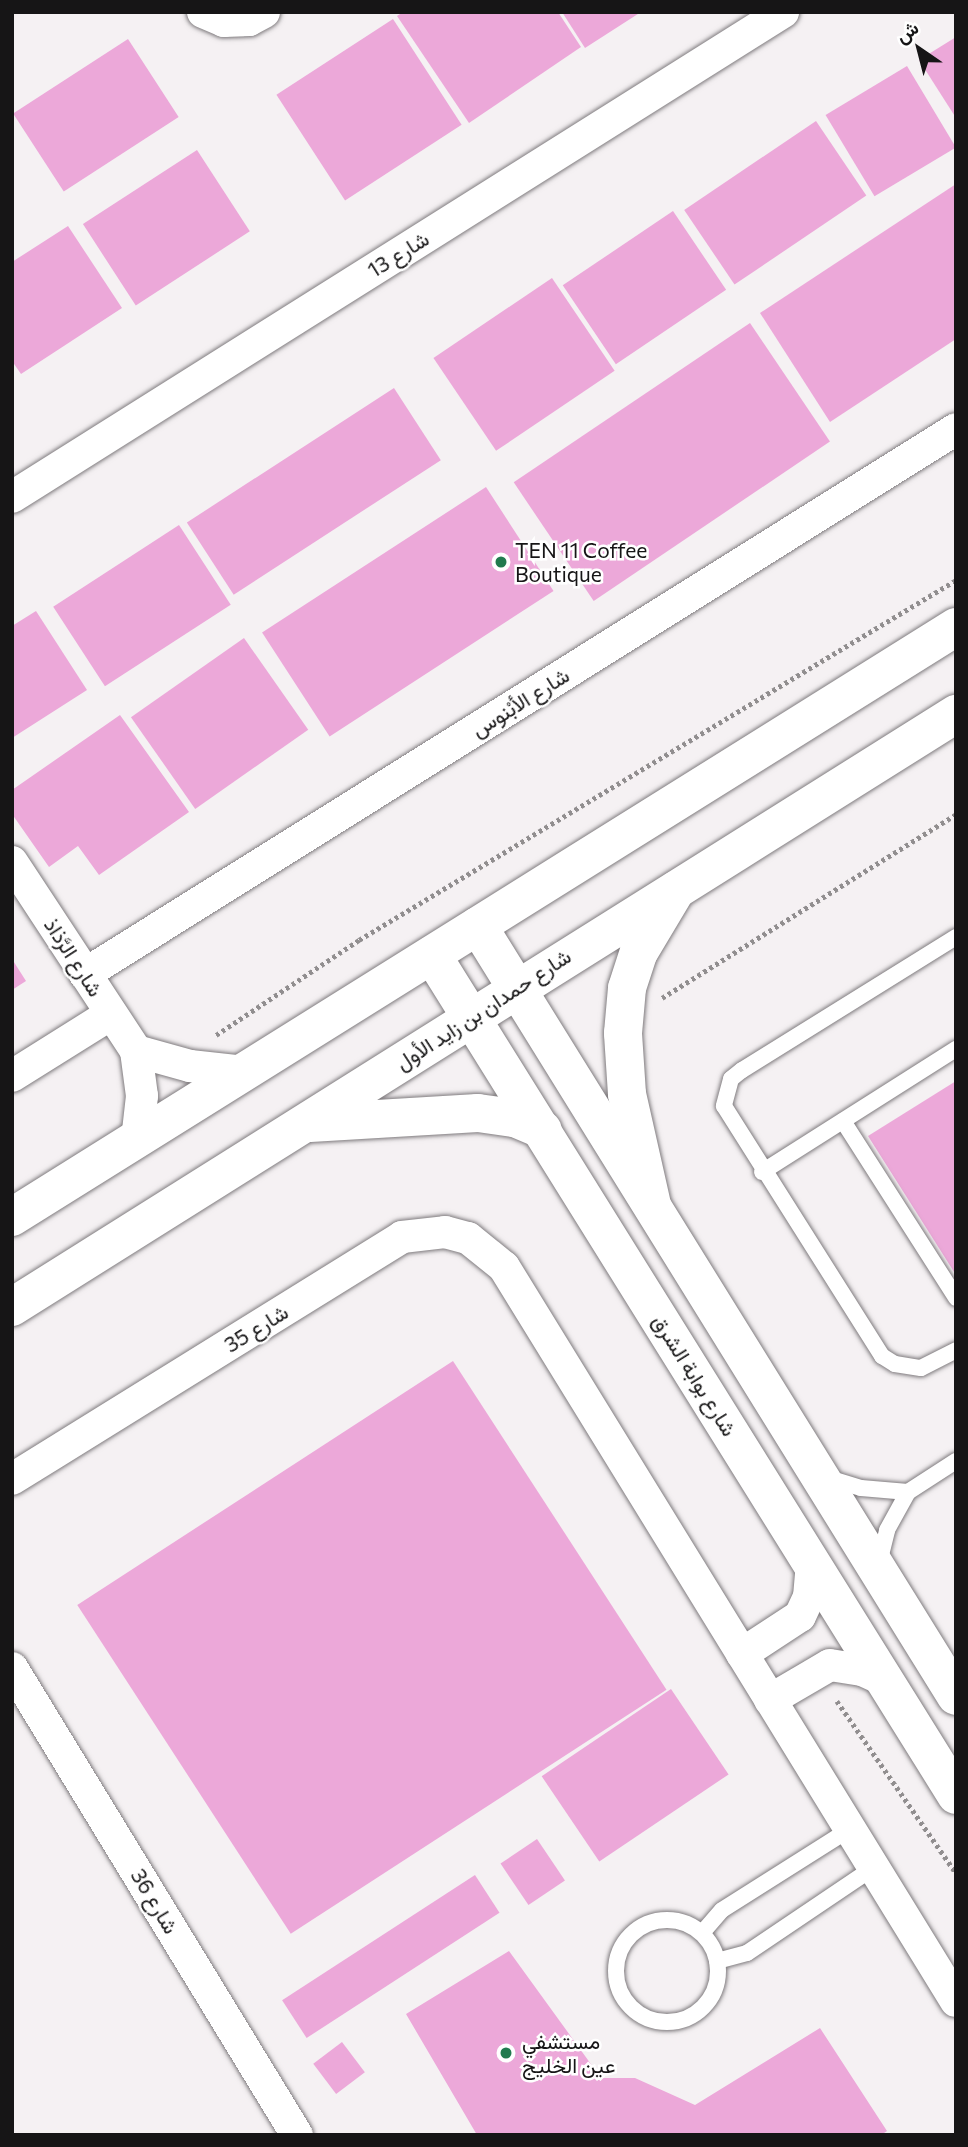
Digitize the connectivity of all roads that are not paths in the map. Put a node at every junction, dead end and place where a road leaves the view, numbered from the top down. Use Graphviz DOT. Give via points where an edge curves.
graph roads {
  1 [pos="203,12"];
  2 [pos="264,12"];
  3 [pos="783,12"];
  4 [pos="956,429"];
  5 [pos="12,496"];
  6 [pos="956,627"];
  7 [pos="956,714"];
  8 [pos="12,862"];
  9 [pos="680,884"];
  10 [pos="478,926"];
  11 [pos="956,937"];
  12 [pos="432,955"];
  13 [pos="85,974"];
  14 [pos="517,988"];
  15 [pos="111,1014"];
  16 [pos="471,1017"];
  17 [pos="956,1049"];
  18 [pos="136,1051"];
  19 [pos="245,1072"];
  20 [pos="12,1076"];
  21 [pos="843,1121"];
  22 [pos="304,1124"];
  23 [pos="543,1130"];
  24 [pos="137,1140"];
  25 [pos="762,1172"];
  26 [pos="652,1205"];
  27 [pos="12,1217"];
  28 [pos="956,1298"];
  29 [pos="12,1307"];
  30 [pos="956,1350"];
  31 [pos="956,1461"];
  32 [pos="817,1473"];
  33 [pos="12,1479"];
  34 [pos="908,1492"];
  35 [pos="811,1563"];
  36 [pos="878,1572"];
  37 [pos="742,1654"];
  38 [pos="12,1668"];
  39 [pos="884,1680"];
  40 [pos="955,1694"];
  41 [pos="770,1700"];
  42 [pos="956,1796"];
  43 [pos="850,1829"];
  44 [pos="873,1868"];
  45 [pos="702,1933"];
  46 [pos="717,1961"];
  47 [pos="956,2001"];
  48 [pos="297,2135"];
  1 -- 2 [label="street" via="224,21 249,20"];
  3 -- 5 [label="street, شارع 13"];
  4 -- 13 [label="street, شارع الأبْنوس"];
  6 -- 10 [label="main road"];
  7 -- 9 [label="main road, شارع حمدان بن زايد الأول"];
  8 -- 13 [label="street, شارع الرَّذاذ"];
  9 -- 14 [label="main road, شارع حمدان بن زايد الأول"];
  9 -- 26 [label="main road" via="639,952 627,988 627,1094"];
  10 -- 12 [label="main road"];
  10 -- 14 [label="main road"];
  11 -- 25 [label="lane" via="731,1079 724,1106"];
  12 -- 16 [label="main road, شارع بوابة الشرق"];
  12 -- 19 [label="main road"];
  13 -- 15 [label="street, شارع الرَّذاذ"];
  14 -- 16 [label="main road, شارع حمدان بن زايد الأول"];
  14 -- 26 [label="main road"];
  15 -- 18 [label="street, شارع الرَّذاذ"];
  15 -- 20 [label="street"];
  16 -- 22 [label="main road, شارع حمدان بن زايد الأول"];
  16 -- 23 [label="main road, شارع بوابة الشرق"];
  17 -- 21 [label="lane"];
  18 -- 19 [label="street" via="174,1062"];
  18 -- 24 [label="street, شارع الرَّذاذ" via="142,1096"];
  19 -- 24 [label="main road"];
  21 -- 25 [label="lane"];
  21 -- 28 [label="lane"];
  22 -- 23 [label="main road" via="478,1113 515,1118"];
  22 -- 29 [label="main road, شارع حمدان بن زايد الأول"];
  23 -- 35 [label="main road, شارع بوابة الشرق"];
  24 -- 27 [label="main road"];
  25 -- 30 [label="lane" via="882,1356 895,1364 921,1368"];
  26 -- 32 [label="main road"];
  31 -- 34 [label="lane"];
  32 -- 34 [label="lane" via="861,1488"];
  32 -- 36 [label="main road"];
  33 -- 37 [label="street, شارع 35" via="402,1237 445,1232 468,1238 504,1267"];
  34 -- 36 [label="lane" via="887,1530"];
  35 -- 37 [label="street" via="809,1597 800,1616"];
  35 -- 39 [label="main road, شارع بوابة الشرق"];
  36 -- 40 [label="main road"];
  37 -- 41 [label="street, شارع 35"];
  38 -- 48 [label="street, شارع 36"];
  39 -- 41 [label="street" via="846,1666 816,1671"];
  39 -- 42 [label="main road, شارع بوابة الشرق"];
  41 -- 43 [label="street, شارع 35"];
  43 -- 44 [label="street, شارع 35"];
  43 -- 45 [label="lane" via="722,1910"];
  44 -- 46 [label="lane" via="747,1953"];
  44 -- 47 [label="street, شارع 35"];
  45 -- 46 [label="lane"];
  45 -- 46 [label="lane" via="673,1920 642,1927 629,1936 616,1965 622,1996 646,2017 677,2021 704,2005 713,1992"];
}
